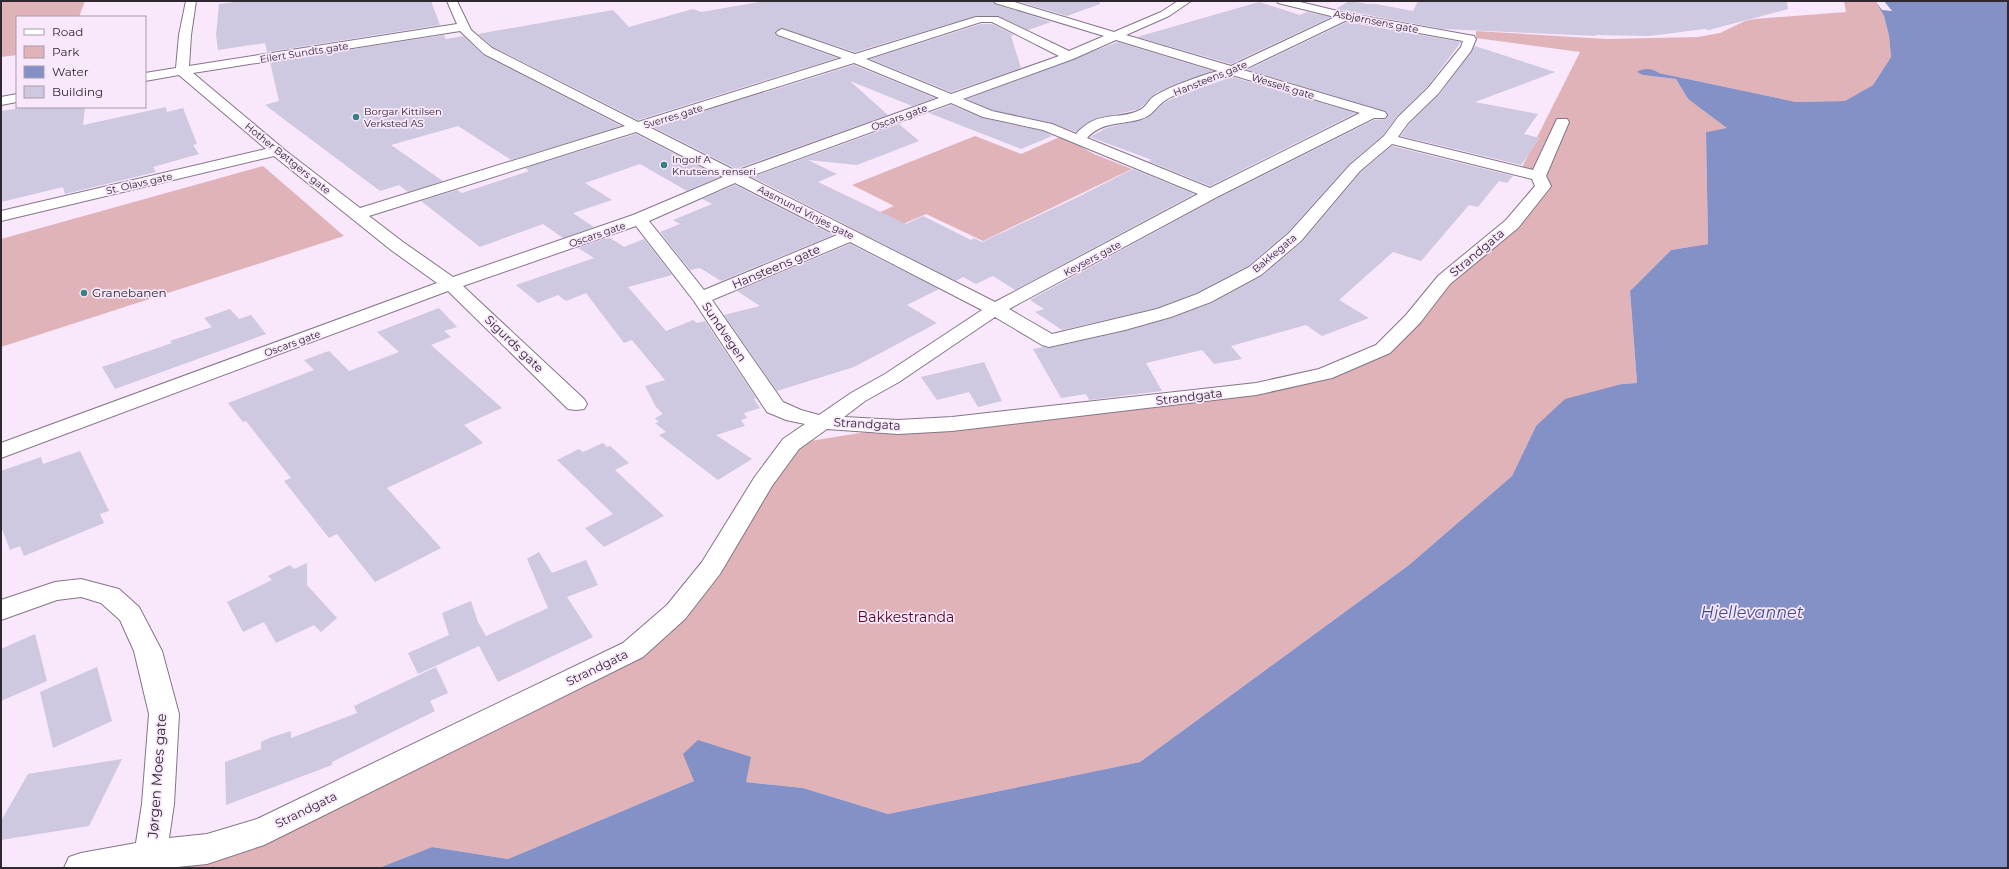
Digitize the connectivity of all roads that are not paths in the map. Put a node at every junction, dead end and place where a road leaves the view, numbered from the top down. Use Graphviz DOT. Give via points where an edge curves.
graph roads {
  1 [pos="191,1"];
  2 [pos="452,1"];
  3 [pos="999,1"];
  4 [pos="1186,1"];
  5 [pos="1282,1"];
  6 [pos="1346,16"];
  7 [pos="462,27"];
  8 [pos="782,33"];
  9 [pos="1117,36"];
  10 [pos="1470,39"];
  11 [pos="1068,56"];
  12 [pos="856,59"];
  13 [pos="1231,70"];
  14 [pos="182,71"];
  15 [pos="146,77"];
  16 [pos="16,98"];
  17 [pos="951,98"];
  18 [pos="1,101"];
  19 [pos="1372,113"];
  20 [pos="1403,120"];
  21 [pos="1562,122"];
  22 [pos="639,127"];
  23 [pos="1389,139"];
  24 [pos="1078,140"];
  25 [pos="277,151"];
  26 [pos="737,176"];
  27 [pos="1538,176"];
  28 [pos="1211,194"];
  29 [pos="359,214"];
  30 [pos="1,216"];
  31 [pos="639,219"];
  32 [pos="852,235"];
  33 [pos="451,284"];
  34 [pos="701,298"];
  35 [pos="995,309"];
  36 [pos="1049,341"];
  37 [pos="576,404"];
  38 [pos="823,422"];
  39 [pos="1,451"];
  40 [pos="1,610"];
  41 [pos="150,856"];
  42 [pos="81,868"];
  1 -- 14 [label="street"];
  2 -- 7 [label="street, Aasmund Vinjes gate"];
  3 -- 9 [label="street, Wessels gate"];
  4 -- 9 [label="street, Oscars gate" via="1165,14"];
  5 -- 6 [label="street, Asbjørnsens gate"];
  6 -- 10 [label="street, Asbjørnsens gate"];
  6 -- 13 [label="street, Hansteens gate"];
  7 -- 14 [label="street, Eilert Sundts gate"];
  7 -- 22 [label="street, Aasmund Vinjes gate" via="488,51"];
  8 -- 12 [label="street"];
  9 -- 11 [label="street, Oscars gate"];
  9 -- 13 [label="street, Wessels gate"];
  10 -- 20 [label="street, Bakkegata" via="1467,48 1432,91"];
  11 -- 12 [label="street, Sverres gate" via="988,18"];
  11 -- 17 [label="street, Oscars gate"];
  12 -- 17 [label="street"];
  12 -- 22 [label="street, Sverres gate"];
  13 -- 19 [label="street, Wessels gate"];
  13 -- 24 [label="street, Hansteens gate" via="1209,76 1158,99 1147,112 1107,120 1088,129"];
  14 -- 15 [label="street, Eilert Sundts gate"];
  14 -- 25 [label="street, Hother Bøttgers gate"];
  16 -- 18 [label="street"];
  17 -- 24 [label="street" via="988,114 1047,127"];
  17 -- 26 [label="street, Oscars gate"];
  19 -- 20 [label="street, Wessels gate"];
  19 -- 28 [label="street, Keysers gate"];
  20 -- 23 [label="street, Bakkegata"];
  21 -- 27 [label="street"];
  22 -- 26 [label="street, Aasmund Vinjes gate"];
  22 -- 29 [label="street, Sverres gate"];
  23 -- 27 [label="street"];
  23 -- 36 [label="street, Bakkegata" via="1355,168 1295,237 1255,271 1204,298 1164,313"];
  24 -- 28 [label="street"];
  25 -- 29 [label="street, Hother Bøttgers gate"];
  25 -- 30 [label="street, St. Olavs gate"];
  26 -- 31 [label="street, Oscars gate"];
  26 -- 32 [label="street, Aasmund Vinjes gate"];
  27 -- 38 [label="street, Strandgata" via="1543,186 1512,224 1444,280 1414,319 1383,349 1325,374 1256,389 952,424 898,427"];
  28 -- 35 [label="street, Keysers gate"];
  29 -- 33 [label="street, Hother Bøttgers gate" via="397,246"];
  31 -- 33 [label="street, Oscars gate"];
  31 -- 34 [label="street, Sundvegen"];
  32 -- 34 [label="street, Hansteens gate"];
  32 -- 35 [label="street, Aasmund Vinjes gate"];
  33 -- 37 [label="street, Sigurds gate"];
  33 -- 39 [label="street, Oscars gate"];
  34 -- 38 [label="street, Sundvegen" via="775,407"];
  35 -- 36 [label="street, Aasmund Vinjes gate"];
  35 -- 38 [label="street, Keysers gate"];
  38 -- 41 [label="street, Strandgata" via="791,444 762,483 711,568 676,612 633,650 264,830 208,849"];
  40 -- 41 [label="street, Jørgen Moes gate" via="54,591 81,588 110,596 130,614 148,651 164,714 158,804"];
  41 -- 42 [label="street, Strandgata"];
}
